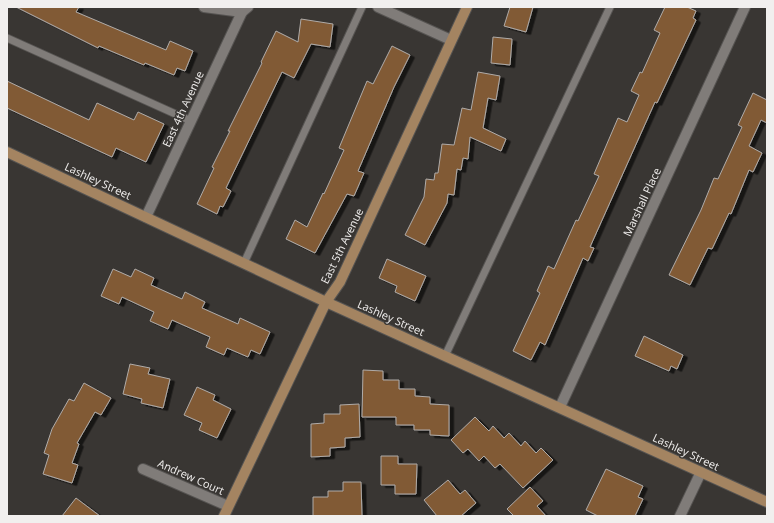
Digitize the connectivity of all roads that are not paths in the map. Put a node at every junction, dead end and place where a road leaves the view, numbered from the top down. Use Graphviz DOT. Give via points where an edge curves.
graph roads {
  1 [pos="204,7"];
  2 [pos="362,7"];
  3 [pos="378,7"];
  4 [pos="467,7"];
  5 [pos="610,7"];
  6 [pos="745,7"];
  7 [pos="245,10"];
  8 [pos="7,38"];
  9 [pos="451,40"];
  10 [pos="191,122"];
  11 [pos="7,152"];
  12 [pos="146,217"];
  13 [pos="244,263"];
  14 [pos="326,302"];
  15 [pos="445,356"];
  16 [pos="560,408"];
  17 [pos="143,469"];
  18 [pos="701,472"];
  19 [pos="767,502"];
  20 [pos="226,511"];
  21 [pos="680,516"];
  1 -- 7 [label="street"];
  2 -- 13 [label="lane"];
  3 -- 9 [label="street"];
  4 -- 9 [label="main road, East 5th Avenue"];
  5 -- 15 [label="lane"];
  6 -- 16 [label="street, Marshall Place"];
  7 -- 10 [label="street, East 4th Avenue"];
  8 -- 10 [label="lane"];
  9 -- 14 [label="main road, East 5th Avenue" via="340,282"];
  10 -- 12 [label="street, East 4th Avenue"];
  11 -- 12 [label="main road, Lashley Street"];
  12 -- 13 [label="main road, Lashley Street"];
  13 -- 14 [label="main road, Lashley Street"];
  14 -- 15 [label="main road, Lashley Street"];
  14 -- 20 [label="main road, East 5th Avenue"];
  15 -- 16 [label="main road, Lashley Street"];
  16 -- 18 [label="main road, Lashley Street"];
  17 -- 20 [label="street, Andrew Court"];
  18 -- 19 [label="main road, Lashley Street"];
  18 -- 21 [label="street"];
}
